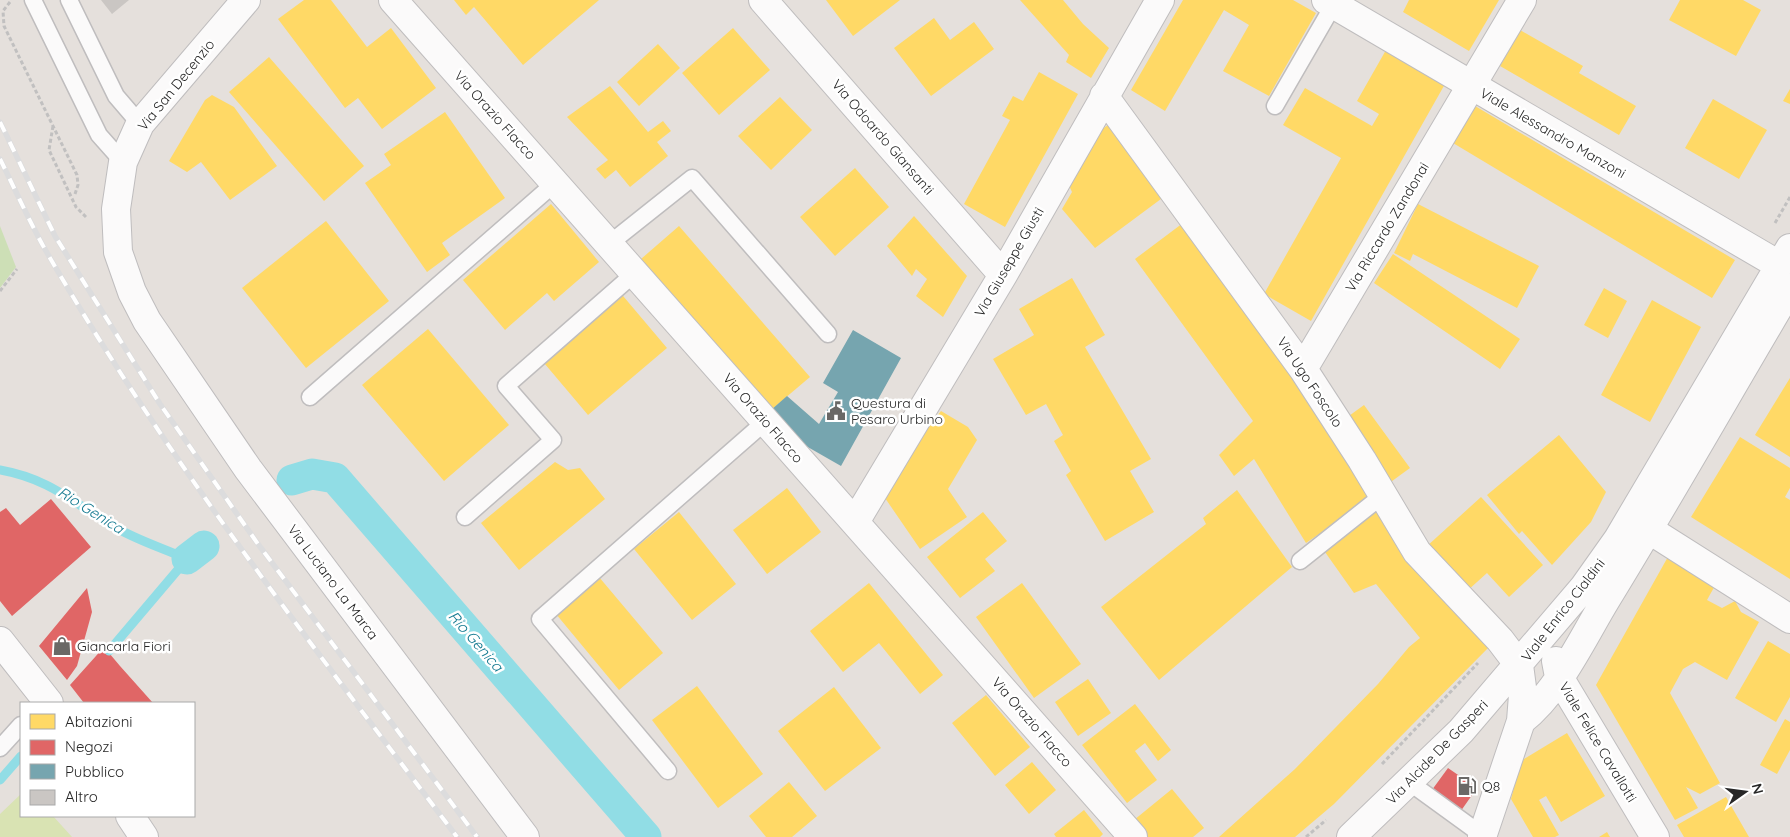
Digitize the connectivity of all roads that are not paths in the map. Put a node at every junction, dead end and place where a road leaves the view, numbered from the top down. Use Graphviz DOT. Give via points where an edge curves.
graph roads {
  1 [pos="33,0"];
  2 [pos="70,0"];
  3 [pos="246,0"];
  4 [pos="393,0"];
  5 [pos="763,0"];
  6 [pos="1160,0"];
  7 [pos="1522,0"];
  8 [pos="1330,2"];
  9 [pos="1472,85"];
  10 [pos="1104,96"];
  11 [pos="1275,106"];
  12 [pos="140,124"];
  13 [pos="123,162"];
  14 [pos="555,183"];
  15 [pos="609,244"];
  16 [pos="1786,267"];
  17 [pos="635,273"];
  18 [pos="1003,275"];
  19 [pos="147,321"];
  20 [pos="828,334"];
  21 [pos="1302,369"];
  22 [pos="310,397"];
  23 [pos="766,421"];
  24 [pos="1383,495"];
  25 [pos="465,517"];
  26 [pos="855,522"];
  27 [pos="1648,529"];
  28 [pos="1300,561"];
  29 [pos="1584,587"];
  30 [pos="1790,619"];
  31 [pos="3,649"];
  32 [pos="1519,665"];
  33 [pos="1559,677"];
  34 [pos="43,700"];
  35 [pos="1520,721"];
  36 [pos="20,726"];
  37 [pos="0,748"];
  38 [pos="668,771"];
  39 [pos="1409,782"];
  40 [pos="131,817"];
  41 [pos="1131,836"];
  42 [pos="1482,836"];
  43 [pos="144,837"];
  44 [pos="525,837"];
  45 [pos="1351,837"];
  46 [pos="1655,837"];
  1 -- 13 [label="lane" via="99,135"];
  2 -- 12 [label="lane" via="116,96"];
  3 -- 12 [label="street, Via San Decenzio"];
  4 -- 14 [label="street, Via Orazio Flacco"];
  5 -- 18 [label="street, Via Odoardo Giansanti"];
  6 -- 10 [label="street, Via Giuseppe Giusti"];
  7 -- 9 [label="street, Via Riccardo Zandonai"];
  8 -- 9 [label="street, Viale Alessandro Manzoni"];
  8 -- 11 [label="lane"];
  9 -- 16 [label="street, Viale Alessandro Manzoni"];
  9 -- 21 [label="street, Via Riccardo Zandonai"];
  10 -- 18 [label="street, Via Giuseppe Giusti"];
  10 -- 21 [label="street, Via Ugo Foscolo"];
  12 -- 13 [label="street, Via San Decenzio"];
  13 -- 19 [label="street, Via San Decenzio" via="116,209 118,252 132,292"];
  14 -- 15 [label="street, Via Orazio Flacco"];
  14 -- 22 [label="lane"];
  15 -- 17 [label="street, Via Orazio Flacco"];
  15 -- 20 [label="lane" via="692,178"];
  16 -- 27 [label="street, Viale Enrico Cialdini"];
  16 -- 29 [label="street, Viale Enrico Cialdini" via="1618,539"];
  17 -- 23 [label="street, Via Orazio Flacco"];
  17 -- 25 [label="lane" via="506,386 553,440"];
  18 -- 26 [label="street, Via Giuseppe Giusti"];
  19 -- 44 [label="street, Via Luciano La Marca" via="248,469"];
  21 -- 24 [label="street, Via Ugo Foscolo"];
  23 -- 26 [label="street, Via Orazio Flacco"];
  23 -- 38 [label="lane" via="540,619"];
  24 -- 28 [label="lane"];
  24 -- 32 [label="street, Via Ugo Foscolo" via="1417,552 1500,640"];
  26 -- 41 [label="street, Via Orazio Flacco"];
  27 -- 30 [label="street"];
  27 -- 33 [label="street, Viale Enrico Cialdini"];
  29 -- 32 [label="street, Viale Enrico Cialdini"];
  29 -- 33 [label="street, Viale Felice Cavallotti" via="1558,641 1555,658"];
  31 -- 34 [label="street"];
  32 -- 35 [label="street, Viale Enrico Cialdini" via="1523,695"];
  32 -- 39 [label="street, Via Alcide De Gasperi"];
  33 -- 35 [label="street, Viale Enrico Cialdini" via="1542,701"];
  33 -- 46 [label="street, Viale Felice Cavallotti"];
  35 -- 42 [label="street"];
  36 -- 37 [label="lane"];
  39 -- 42 [label="lane"];
  39 -- 45 [label="street, Via Alcide De Gasperi"];
  40 -- 43 [label="street"];
}
